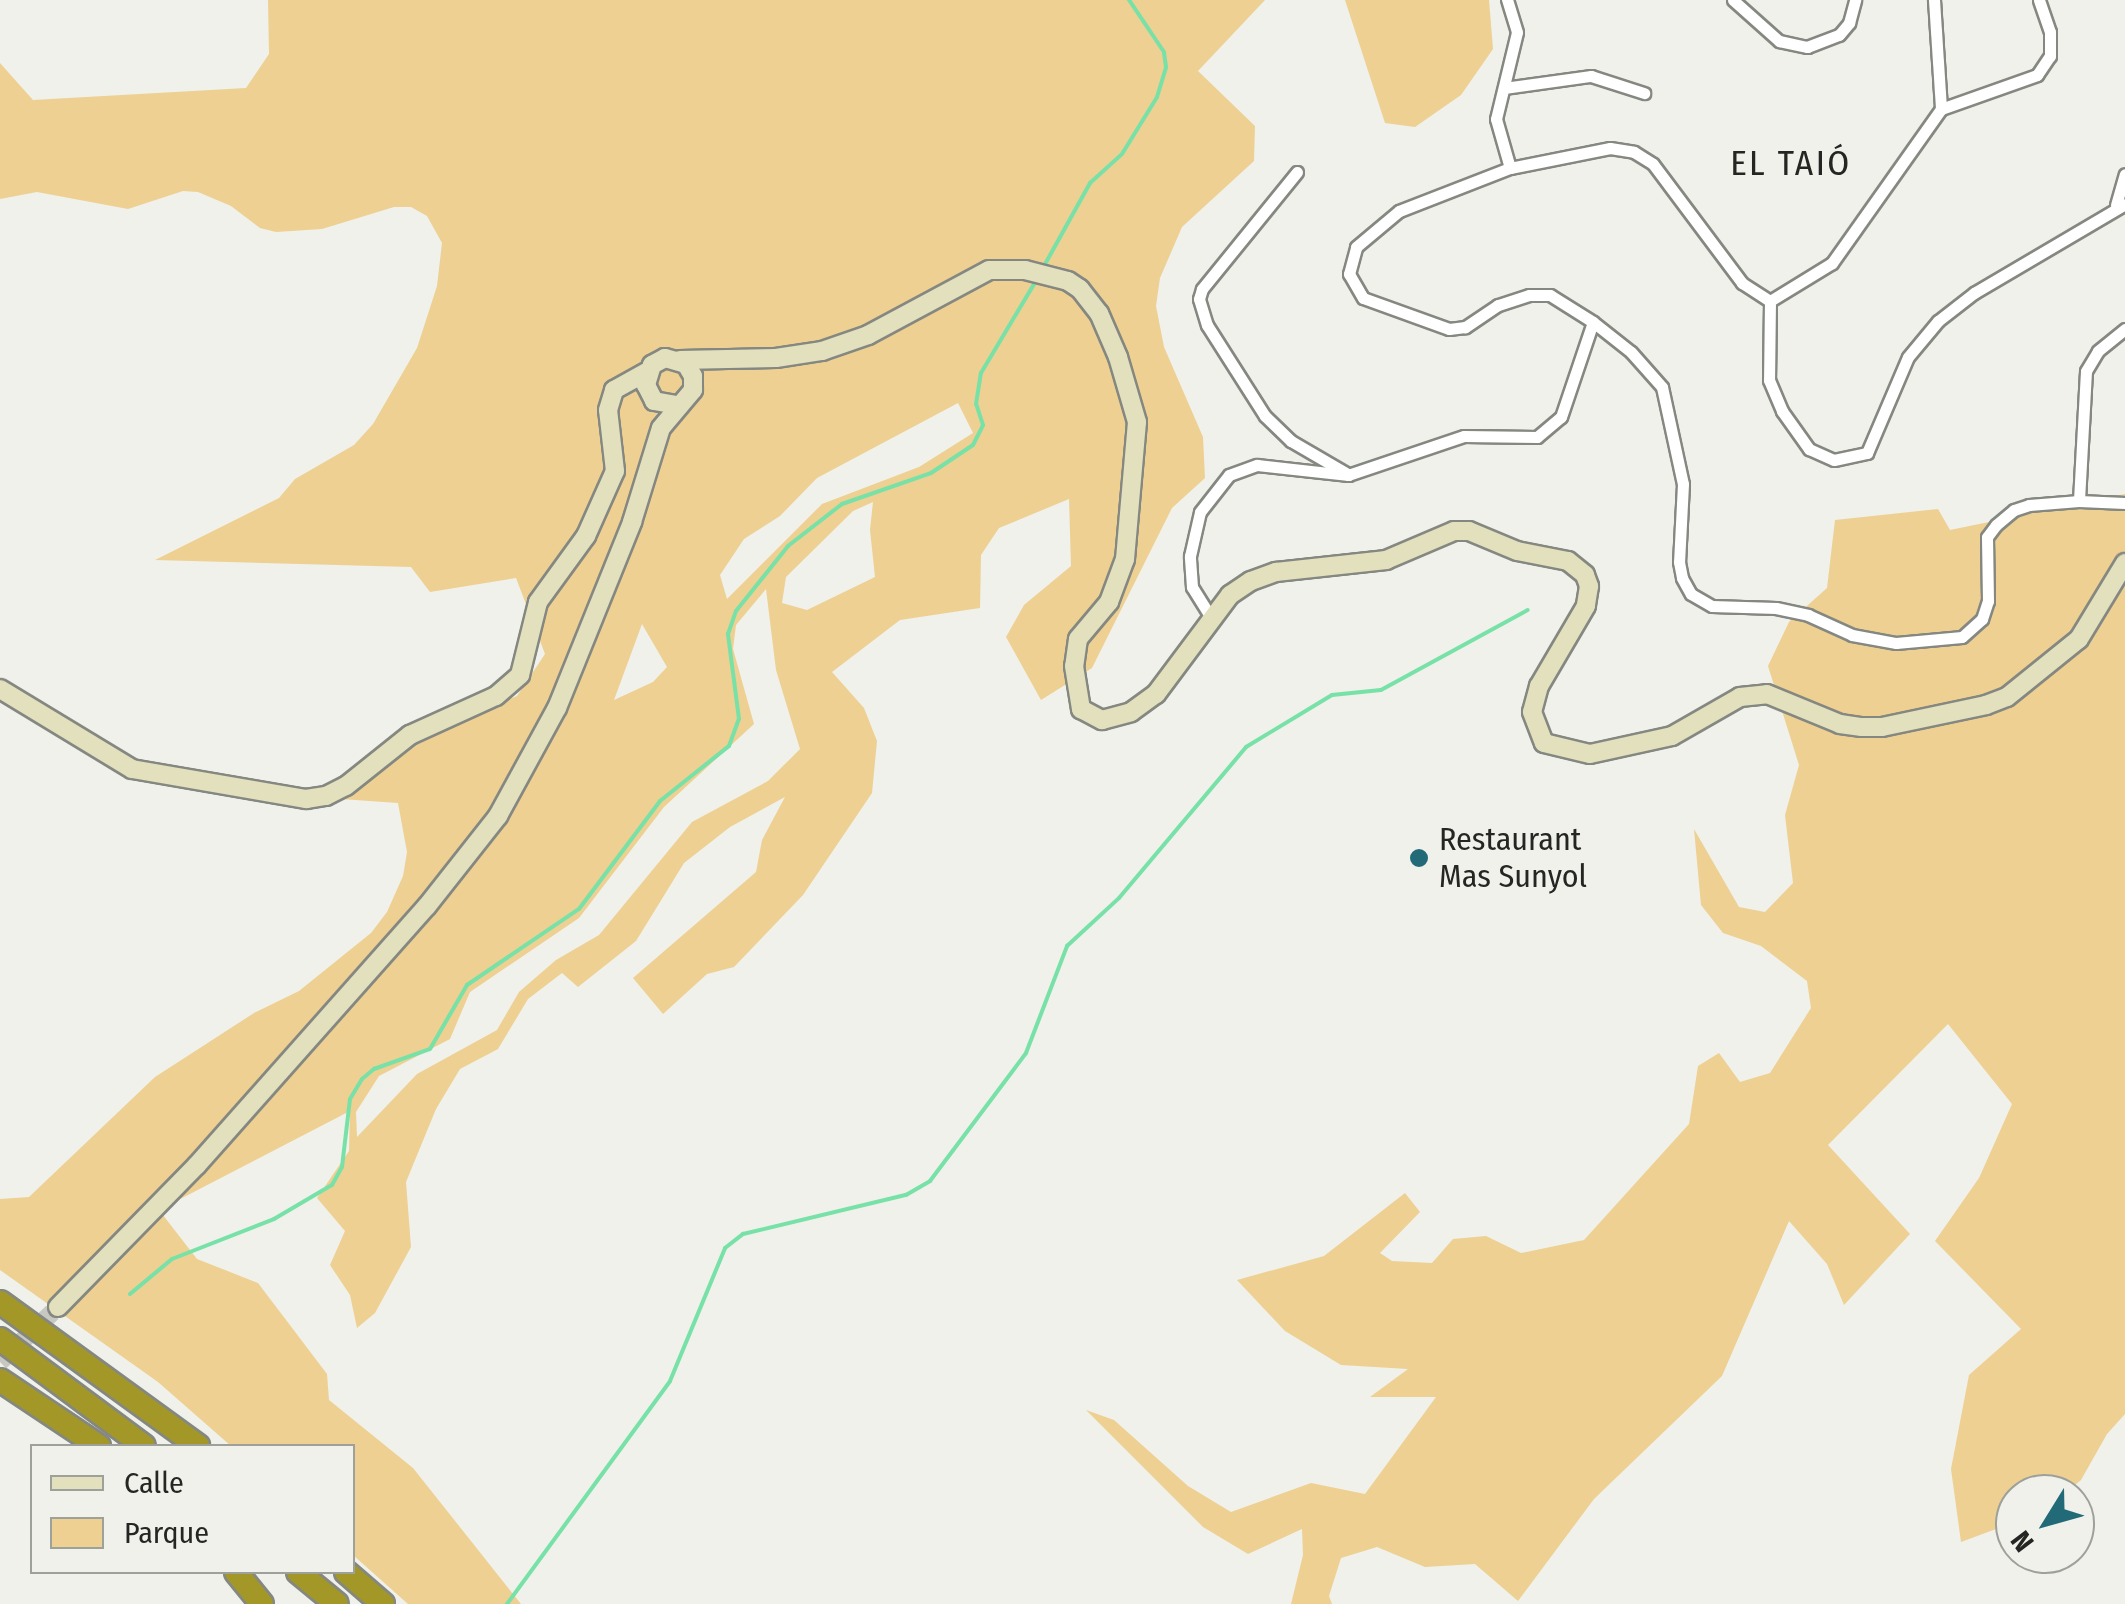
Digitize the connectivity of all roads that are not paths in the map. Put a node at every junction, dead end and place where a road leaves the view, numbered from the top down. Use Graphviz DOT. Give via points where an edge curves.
graph roads {
  1 [pos="1507,0"];
  2 [pos="1733,0"];
  3 [pos="1855,0"];
  4 [pos="1934,0"];
  5 [pos="2039,0"];
  6 [pos="1504,88"];
  7 [pos="1644,93"];
  8 [pos="1941,108"];
  9 [pos="1510,168"];
  10 [pos="1297,172"];
  11 [pos="2125,174"];
  12 [pos="2120,204"];
  13 [pos="1770,301"];
  14 [pos="1593,322"];
  15 [pos="2125,330"];
  16 [pos="733,356"];
  17 [pos="680,360"];
  18 [pos="648,371"];
  19 [pos="694,383"];
  20 [pos="612,396"];
  21 [pos="651,396"];
  22 [pos="677,405"];
  23 [pos="656,438"];
  24 [pos="1348,475"];
  25 [pos="2079,501"];
  26 [pos="2125,502"];
  27 [pos="2125,563"];
  28 [pos="1212,619"];
  29 [pos="0,689"];
  30 [pos="0,1302"];
  31 [pos="58,1307"];
  32 [pos="0,1339"];
  33 [pos="0,1380"];
  34 [pos="0,1394"];
  35 [pos="75,1444"];
  36 [pos="96,1444"];
  37 [pos="141,1444"];
  38 [pos="195,1444"];
  39 [pos="220,1574"];
  40 [pos="238,1574"];
  41 [pos="300,1574"];
  42 [pos="348,1574"];
  43 [pos="244,1604"];
  44 [pos="262,1604"];
  45 [pos="337,1604"];
  46 [pos="383,1604"];
  1 -- 6 [label="street" via="1517,32"];
  2 -- 3 [label="street" via="1779,41 1807,47 1839,35"];
  4 -- 8 [label="street"];
  5 -- 8 [label="street" via="2050,56 2038,75"];
  6 -- 7 [label="street" via="1591,76"];
  6 -- 9 [label="street" via="1496,119"];
  8 -- 13 [label="street" via="1832,263"];
  9 -- 13 [label="street" via="1610,148 1634,152 1653,164 1742,283"];
  9 -- 14 [label="street" via="1415,202 1386,220 1356,247 1349,274 1354,288 1363,298 1449,329 1530,294 1550,295"];
  10 -- 24 [label="street" via="1199,300 1207,325 1265,416"];
  11 -- 12 [label="street"];
  12 -- 13 [label="street" via="1938,321 1908,357 1873,445 1860,458 1834,460 1809,449 1782,411 1770,380"];
  14 -- 24 [label="street" via="1561,417 1537,437 1464,436"];
  14 -- 25 [label="street" via="1662,387 1682,472 1682,578 1691,594 1712,606 1776,608 1896,643 1962,637 1982,620 1987,538 1996,524 2029,505"];
  15 -- 25 [label="street" via="2098,351 2086,371"];
  16 -- 17 [label="street"];
  16 -- 19 [label="street"];
  16 -- 28 [label="street" via="795,356 850,343 989,270 1026,270 1066,281 1090,298 1112,343 1134,403 1138,444 1118,584 1078,640 1074,687 1081,710 1102,720 1131,712 1175,673"];
  17 -- 18 [label="street" via="665,358"];
  17 -- 19 [label="street"];
  18 -- 20 [label="street" via="623,382"];
  18 -- 21 [label="street"];
  19 -- 22 [label="street"];
  20 -- 21 [label="street" via="627,389"];
  20 -- 29 [label="street" via="615,472 586,536 538,602 520,675 496,696 410,735 326,796 306,799 132,769"];
  21 -- 22 [label="street"];
  21 -- 23 [label="street"];
  22 -- 23 [label="street"];
  23 -- 31 [label="street" via="632,522 557,708 498,816 221,1138"];
  24 -- 28 [label="street" via="1256,465 1229,474 1200,512 1190,556 1192,587"];
  25 -- 26 [label="street"];
  27 -- 28 [label="street" via="2079,639 2006,697 1986,705 1862,727 1767,694 1740,697 1672,736 1590,754 1544,743 1532,712 1539,686 1586,606 1585,575 1568,560 1454,530 1386,560 1276,572 1230,595"];
  30 -- 38 [label="highway"];
  32 -- 37 [label="highway"];
  33 -- 36 [label="highway"];
  34 -- 35 [label="highway"];
  39 -- 43 [label="highway"];
  40 -- 44 [label="highway"];
  41 -- 45 [label="highway"];
  42 -- 46 [label="highway"];
}
